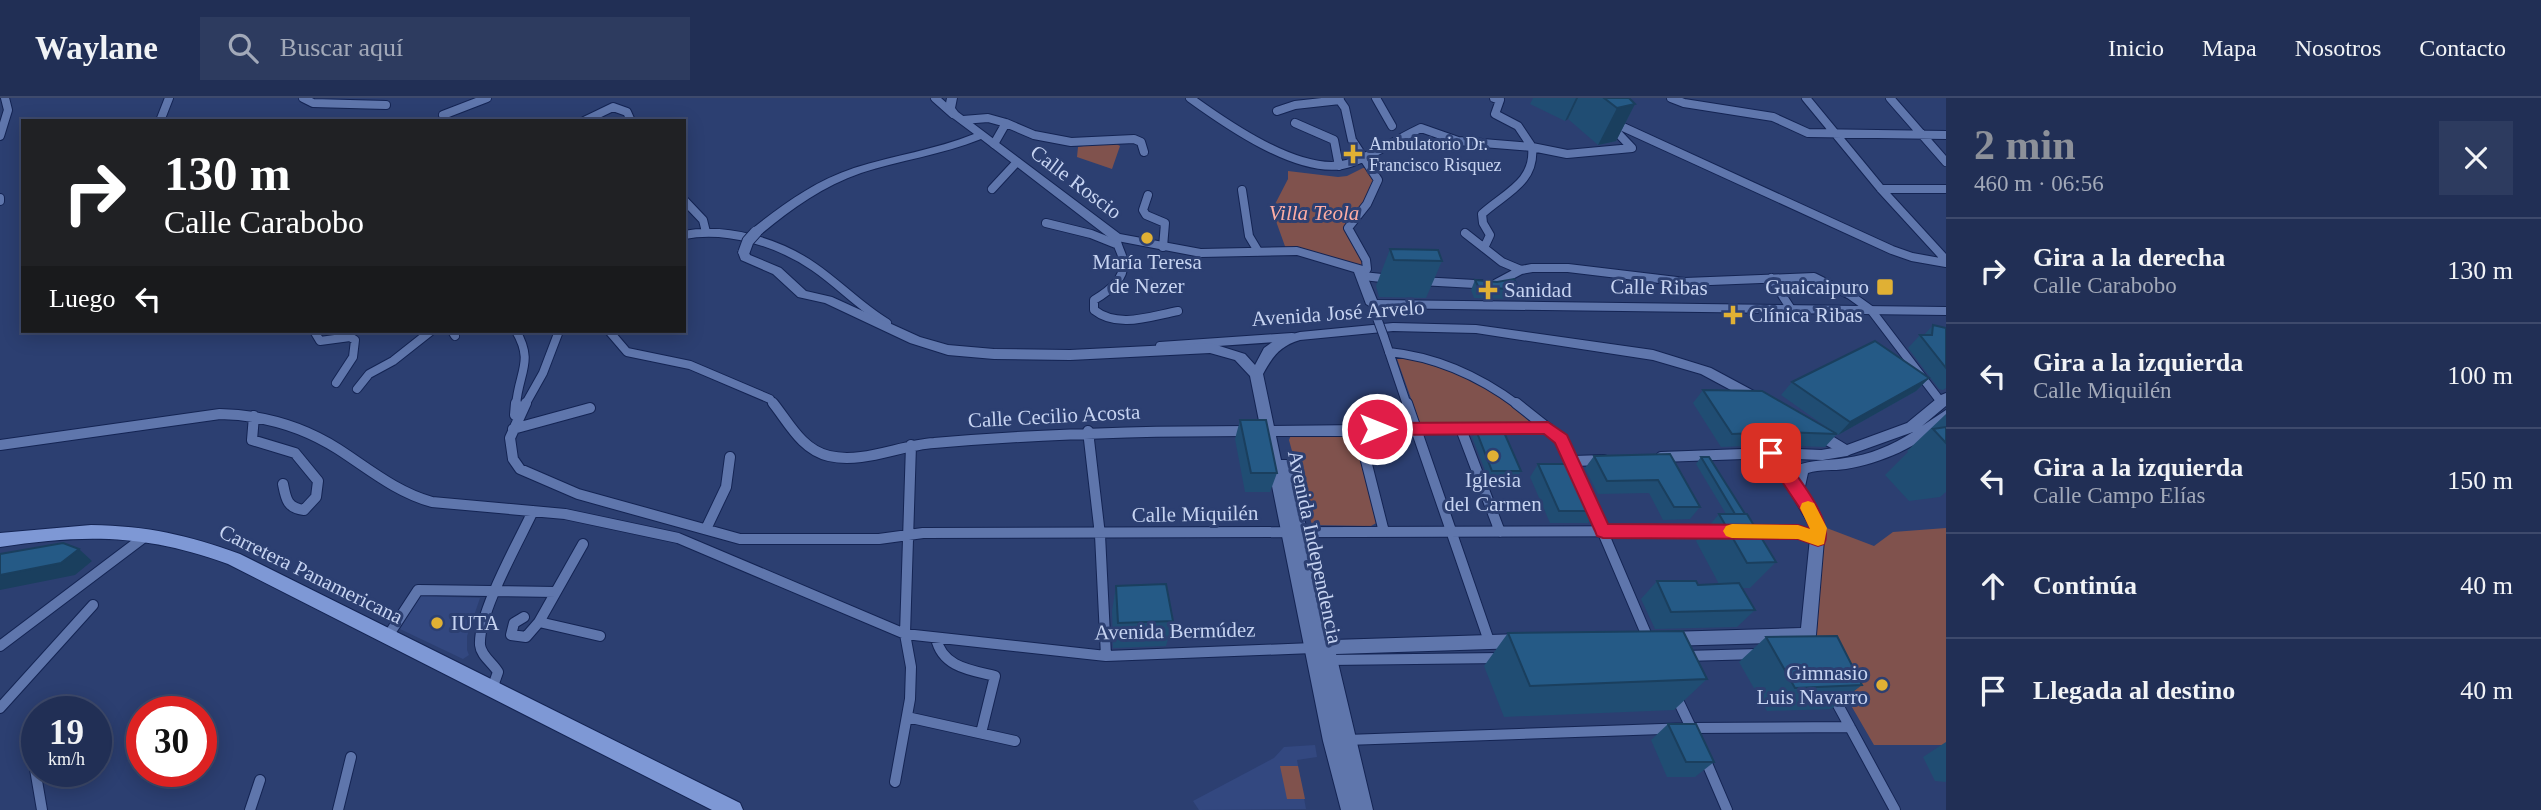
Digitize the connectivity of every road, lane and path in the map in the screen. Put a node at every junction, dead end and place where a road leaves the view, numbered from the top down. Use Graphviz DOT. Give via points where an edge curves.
graph roads {
  1 [pos="5,98"];
  2 [pos="169,98"];
  3 [pos="303,98"];
  4 [pos="487,98"];
  5 [pos="935,98"];
  6 [pos="952,98"];
  7 [pos="1190,98"];
  8 [pos="1376,98"];
  9 [pos="1494,98"];
  10 [pos="1671,98"];
  11 [pos="1708,98"];
  12 [pos="1806,98"];
  13 [pos="1890,98"];
  14 [pos="1339,99"];
  15 [pos="386,106"];
  16 [pos="1721,109"];
  17 [pos="1277,111"];
  18 [pos="443,116"];
  19 [pos="958,117"];
  20 [pos="1604,118"];
  21 [pos="161,119"];
  22 [pos="587,119"];
  23 [pos="630,119"];
  24 [pos="1006,123"];
  25 [pos="1295,123"];
  26 [pos="1615,123"];
  27 [pos="1392,126"];
  28 [pos="1835,134"];
  29 [pos="982,135"];
  30 [pos="1919,135"];
  31 [pos="1946,135"];
  32 [pos="0,136"];
  33 [pos="994,144"];
  34 [pos="1531,147"];
  35 [pos="1144,152"];
  36 [pos="1362,157"];
  37 [pos="1017,162"];
  38 [pos="1946,162"];
  39 [pos="1339,166"];
  40 [pos="992,189"];
  41 [pos="1881,189"];
  42 [pos="1946,189"];
  43 [pos="1242,190"];
  44 [pos="1148,195"];
  45 [pos="686,202"];
  46 [pos="1045,223"];
  47 [pos="706,232"];
  48 [pos="1465,233"];
  49 [pos="686,235"];
  50 [pos="1116,240"];
  51 [pos="1163,247"];
  52 [pos="1484,248"];
  53 [pos="1258,251"];
  54 [pos="1946,262"];
  55 [pos="1521,270"];
  56 [pos="1363,275"];
  57 [pos="1771,278"];
  58 [pos="839,298"];
  59 [pos="1373,307"];
  60 [pos="1791,309"];
  61 [pos="1871,310"];
  62 [pos="1178,311"];
  63 [pos="1946,311"];
  64 [pos="315,333"];
  65 [pos="427,333"];
  66 [pos="517,333"];
  67 [pos="558,333"];
  68 [pos="611,333"];
  69 [pos="1300,336"];
  70 [pos="1389,352"];
  71 [pos="1256,373"];
  72 [pos="336,383"];
  73 [pos="357,389"];
  74 [pos="1944,405"];
  75 [pos="1771,407"];
  76 [pos="590,408"];
  77 [pos="254,416"];
  78 [pos="513,426"];
  79 [pos="1548,428"];
  80 [pos="1807,428"];
  81 [pos="1357,429"];
  82 [pos="1415,429"];
  83 [pos="1461,429"];
  84 [pos="1270,430"];
  85 [pos="1088,431"];
  86 [pos="0,445"];
  87 [pos="911,445"];
  88 [pos="1846,451"];
  89 [pos="1771,453"];
  90 [pos="730,457"];
  91 [pos="1652,458"];
  92 [pos="1612,459"];
  93 [pos="1573,461"];
  94 [pos="283,484"];
  95 [pos="1583,484"];
  96 [pos="1797,492"];
  97 [pos="578,495"];
  98 [pos="1588,496"];
  99 [pos="533,510"];
  100 [pos="565,514"];
  101 [pos="706,529"];
  102 [pos="1603,531"];
  103 [pos="1296,532"];
  104 [pos="1384,532"];
  105 [pos="1451,532"];
  106 [pos="1500,532"];
  107 [pos="147,534"];
  108 [pos="909,534"];
  109 [pos="728,535"];
  110 [pos="1100,535"];
  111 [pos="1818,539"];
  112 [pos="0,540"];
  113 [pos="583,544"];
  114 [pos="718,552"];
  115 [pos="496,591"];
  116 [pos="556,592"];
  117 [pos="93,605"];
  118 [pos="524,617"];
  119 [pos="539,622"];
  120 [pos="905,634"];
  121 [pos="388,636"];
  122 [pos="600,636"];
  123 [pos="936,638"];
  124 [pos="1642,639"];
  125 [pos="1542,640"];
  126 [pos="1489,641"];
  127 [pos="0,646"];
  128 [pos="1322,651"];
  129 [pos="1772,654"];
  130 [pos="1106,656"];
  131 [pos="1669,656"];
  132 [pos="1656,657"];
  133 [pos="1520,658"];
  134 [pos="1824,678"];
  135 [pos="1668,681"];
  136 [pos="492,689"];
  137 [pos="0,708"];
  138 [pos="907,717"];
  139 [pos="1850,727"];
  140 [pos="1692,728"];
  141 [pos="981,733"];
  142 [pos="1346,740"];
  143 [pos="1015,741"];
  144 [pos="351,757"];
  145 [pos="260,780"];
  146 [pos="895,782"];
  147 [pos="38,787"];
  148 [pos="42,810"];
  149 [pos="250,810"];
  150 [pos="338,810"];
  151 [pos="733,810"];
  152 [pos="1350,810"];
  153 [pos="1364,810"];
  154 [pos="1727,810"];
  155 [pos="1895,810"];
  1 -- 32 [label="street" via="8,110"];
  2 -- 21 [label="street"];
  3 -- 15 [label="street" via="313,103"];
  4 -- 18 [label="street"];
  5 -- 19 [label="street"];
  6 -- 19 [label="street" via="950,108"];
  7 -- 39 [label="street" via="1251,137 1289,154"];
  8 -- 27 [label="street"];
  9 -- 34 [label="street" via="1500,100 1495,114 1518,126"];
  10 -- 16 [label="street"];
  11 -- 16 [label="street"];
  12 -- 28 [label="street"];
  13 -- 30 [label="street"];
  14 -- 17 [label="street"];
  14 -- 36 [label="street" via="1348,112 1348,132"];
  16 -- 28 [label="street" via="1777,118 1800,131"];
  19 -- 24 [label="street"];
  19 -- 29 [label="street, Calle Roscio"];
  20 -- 26 [label="street"];
  22 -- 23 [label="street" via="613,107 627,112"];
  24 -- 33 [label="street"];
  24 -- 35 [label="street" via="1031,136 1081,144 1135,139"];
  25 -- 39 [label="street" via="1334,140"];
  26 -- 34 [label="street" via="1612,127 1632,148 1567,154"];
  26 -- 54 [label="street" via="1881,245 1912,257"];
  28 -- 30 [label="street"];
  28 -- 41 [label="street"];
  29 -- 33 [label="street, Calle Roscio"];
  29 -- 58 [label="street, Avenida José Arvelo, bridge" via="829,181 800,196 748,241 745,257 777,271 803,294"];
  30 -- 31 [label="street"];
  30 -- 38 [label="street"];
  33 -- 37 [label="street, Calle Roscio"];
  34 -- 36 [label="street" via="1459,141 1421,128"];
  34 -- 52 [label="street" via="1530,170 1507,198 1484,211 1482,220 1490,235"];
  36 -- 39 [label="street"];
  36 -- 56 [label="street" via="1374,168 1378,180 1348,228 1366,260"];
  37 -- 40 [label="street"];
  37 -- 50 [label="street, Calle Roscio"];
  41 -- 42 [label="street"];
  41 -- 54 [label="street"];
  43 -- 53 [label="street" via="1250,236"];
  44 -- 51 [label="street" via="1143,210 1165,223"];
  45 -- 47 [label="street" via="703,220"];
  46 -- 50 [label="street"];
  47 -- 49 [label="street, Avenida José Arvelo"];
  47 -- 58 [label="street, Avenida José Arvelo" via="763,244 800,258"];
  48 -- 52 [label="street"];
  50 -- 51 [label="street, Calle Roscio"];
  50 -- 62 [label="street" via="1124,265 1115,285 1092,303 1099,315 1115,321"];
  51 -- 53 [label="street, Calle Roscio" via="1194,253"];
  52 -- 55 [label="street"];
  53 -- 56 [label="street, Calle Roscio" via="1297,251 1353,267"];
  55 -- 56 [label="street" via="1493,285"];
  55 -- 57 [label="street" via="1568,268 1685,282"];
  56 -- 59 [label="street"];
  57 -- 60 [label="street"];
  57 -- 61 [label="street" via="1814,277"];
  58 -- 69 [label="street, Avenida José Arvelo" via="930,341 982,349 1108,349"];
  58 -- 71 [label="street, Avenida José Arvelo" via="915,340 948,350 1070,355 1210,348 1240,357"];
  59 -- 60 [label="street, Calle Ribas"];
  59 -- 70 [label="street, bridge"];
  60 -- 61 [label="street, Calle Ribas"];
  61 -- 63 [label="street, Calle Ribas"];
  61 -- 74 [label="street"];
  64 -- 72 [label="street" via="320,341 355,340 351,361"];
  65 -- 73 [label="street" via="369,374"];
  66 -- 78 [label="street" via="526,348 526,361"];
  67 -- 78 [label="street" via="537,385"];
  68 -- 87 [label="street, Calle Cecilio Acosta" via="627,352 690,365 770,399 805,445 823,455 844,458"];
  69 -- 71 [label="street" via="1269,351"];
  69 -- 75 [label="street, Avenida José Arvelo" via="1392,327 1506,332 1691,365"];
  70 -- 79 [label="street" via="1433,360 1476,377"];
  70 -- 82 [label="street"];
  71 -- 84 [label="street, Avenida Independencia"];
  74 -- 88 [label="street" via="1912,427"];
  74 -- 96 [label="street" via="1921,436 1844,464 1806,467 1798,476"];
  76 -- 78 [label="street"];
  77 -- 86 [label="street, Avenida Bermúdez" via="220,414"];
  77 -- 94 [label="street" via="252,440 295,453 318,481 316,497 304,510 294,509 287,502"];
  77 -- 99 [label="street, Avenida Bermúdez" via="321,439 411,498"];
  78 -- 97 [label="street, Calle Miquilén" via="510,452 515,464"];
  79 -- 83 [label="street, Calle Cecilio Acosta"];
  79 -- 93 [label="street" via="1561,439"];
  80 -- 88 [label="street"];
  81 -- 82 [label="street, Calle Cecilio Acosta"];
  81 -- 84 [label="street, Calle Cecilio Acosta"];
  81 -- 104 [label="street"];
  82 -- 83 [label="street, Calle Cecilio Acosta"];
  82 -- 105 [label="street"];
  83 -- 106 [label="street"];
  84 -- 85 [label="street, Calle Cecilio Acosta"];
  84 -- 103 [label="street, Avenida Independencia"];
  85 -- 87 [label="street, Calle Cecilio Acosta"];
  85 -- 110 [label="street"];
  87 -- 108 [label="street"];
  88 -- 89 [label="street"];
  89 -- 91 [label="street"];
  89 -- 96 [label="street"];
  90 -- 101 [label="street" via="726,487"];
  92 -- 93 [label="street"];
  93 -- 95 [label="street"];
  96 -- 111 [label="street" via="1812,514"];
  97 -- 100 [label="street"];
  97 -- 101 [label="street, Calle Miquilén"];
  98 -- 102 [label="street"];
  99 -- 100 [label="street, Avenida Bermúdez"];
  99 -- 115 [label="street"];
  100 -- 114 [label="street, Avenida Bermúdez" via="678,538"];
  101 -- 109 [label="street, Calle Miquilén"];
  102 -- 106 [label="street, Calle Miquilén"];
  102 -- 111 [label="street, Calle Miquilén" via="1798,532"];
  102 -- 124 [label="street"];
  103 -- 104 [label="street, Calle Miquilén"];
  103 -- 110 [label="street, Calle Miquilén"];
  103 -- 128 [label="street, Avenida Independencia"];
  104 -- 105 [label="street, Calle Miquilén"];
  105 -- 106 [label="street, Calle Miquilén"];
  105 -- 126 [label="street"];
  107 -- 112 [label="main road, Carretera Panamericana" via="50,532"];
  107 -- 121 [label="main road, Carretera Panamericana" via="185,541 234,559"];
  107 -- 127 [label="street"];
  108 -- 109 [label="street, Calle Miquilén" via="851,539 740,539"];
  108 -- 110 [label="street, Calle Miquilén"];
  108 -- 120 [label="street"];
  109 -- 114 [label="street"];
  110 -- 130 [label="street"];
  111 -- 124 [label="street" via="1808,639"];
  113 -- 116 [label="street"];
  114 -- 120 [label="street, Avenida Bermúdez"];
  115 -- 116 [label="street"];
  115 -- 121 [label="street" via="418,590"];
  115 -- 136 [label="street" via="480,646 498,672"];
  116 -- 119 [label="street"];
  117 -- 137 [label="street"];
  118 -- 119 [label="street" via="515,621 511,635 526,637"];
  119 -- 122 [label="street"];
  120 -- 123 [label="street, Avenida Bermúdez"];
  120 -- 138 [label="street" via="911,667"];
  121 -- 136 [label="main road, Carretera Panamericana"];
  123 -- 130 [label="street, Avenida Bermúdez"];
  123 -- 141 [label="street" via="941,657 950,663 995,676"];
  124 -- 132 [label="street"];
  125 -- 126 [label="street, Avenida Bermúdez"];
  126 -- 128 [label="street, Avenida Bermúdez"];
  128 -- 130 [label="street, Avenida Bermúdez"];
  128 -- 133 [label="street, Avenida Bermúdez"];
  128 -- 142 [label="street, Avenida Independencia"];
  128 -- 152 [label="street, Avenida Independencia" via="1332,741"];
  129 -- 131 [label="street"];
  134 -- 139 [label="street"];
  135 -- 140 [label="street"];
  136 -- 151 [label="main road, Carretera Panamericana"];
  138 -- 141 [label="street"];
  138 -- 146 [label="street"];
  139 -- 140 [label="street"];
  139 -- 155 [label="street"];
  140 -- 142 [label="street"];
  140 -- 154 [label="street"];
  141 -- 143 [label="street"];
  142 -- 153 [label="street, Avenida Independencia"];
  144 -- 150 [label="street"];
  145 -- 149 [label="street"];
  147 -- 148 [label="street"];
}
